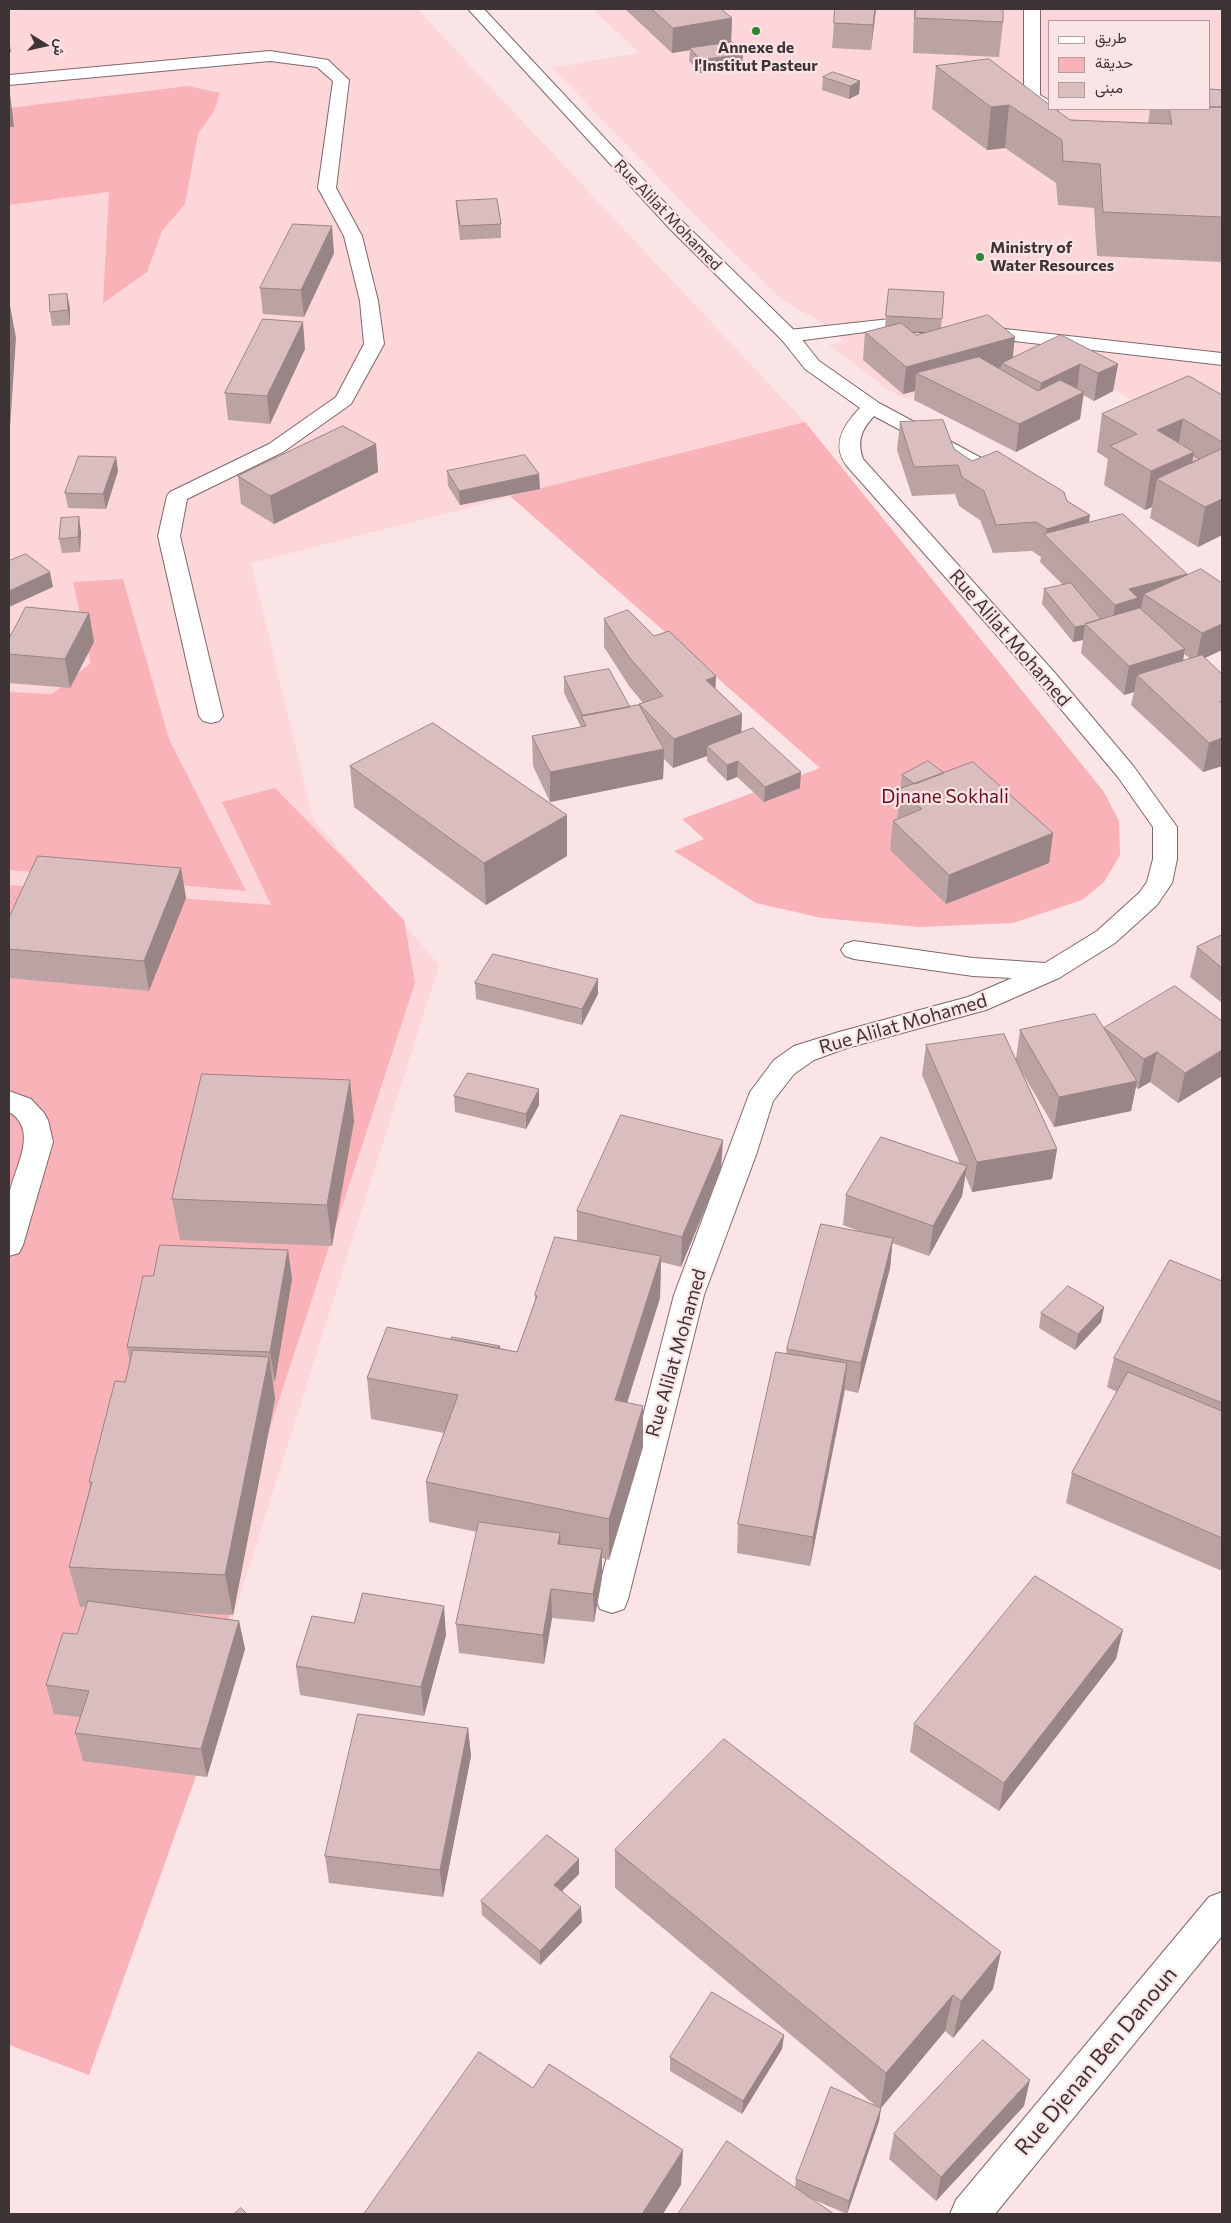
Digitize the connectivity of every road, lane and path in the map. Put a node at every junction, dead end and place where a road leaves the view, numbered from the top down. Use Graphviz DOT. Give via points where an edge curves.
graph roads {
  1 [pos="476,9"];
  2 [pos="1032,9"];
  3 [pos="9,80"];
  4 [pos="1048,107"];
  5 [pos="789,336"];
  6 [pos="1222,359"];
  7 [pos="872,407"];
  8 [pos="1018,486"];
  9 [pos="211,716"];
  10 [pos="854,950"];
  11 [pos="1050,972"];
  12 [pos="9,1101"];
  13 [pos="16,1198"];
  14 [pos="9,1245"];
  15 [pos="612,1598"];
  16 [pos="1222,1909"];
  17 [pos="970,2214"];
  1 -- 5 [label="street, Rue Alilat Mohamed" via="676,225"];
  2 -- 4 [label="street" via="1032,97"];
  3 -- 9 [label="street" via="270,56 322,63 341,80 327,188 353,236 369,301 374,344 344,400 276,448 177,496 169,536"];
  5 -- 6 [label="street" via="906,324"];
  5 -- 7 [label="street, Rue Alilat Mohamed" via="812,365"];
  7 -- 8 [label="street, Rue Alilat Mohamed"];
  7 -- 11 [label="street, Rue Alilat Mohamed" via="853,426 849,440 853,461 1047,678 1126,772 1165,827 1165,859 1158,883 1148,899 1106,937"];
  10 -- 11 [label="street" via="973,967"];
  11 -- 15 [label="street, Rue Alilat Mohamed" via="977,1004 804,1053 784,1067 760,1099 689,1294"];
  12 -- 13 [label="street" via="21,1106 34,1120 39,1142"];
  13 -- 14 [label="street"];
  16 -- 17 [label="street, Rue Djenan Ben Danoun"];
}
